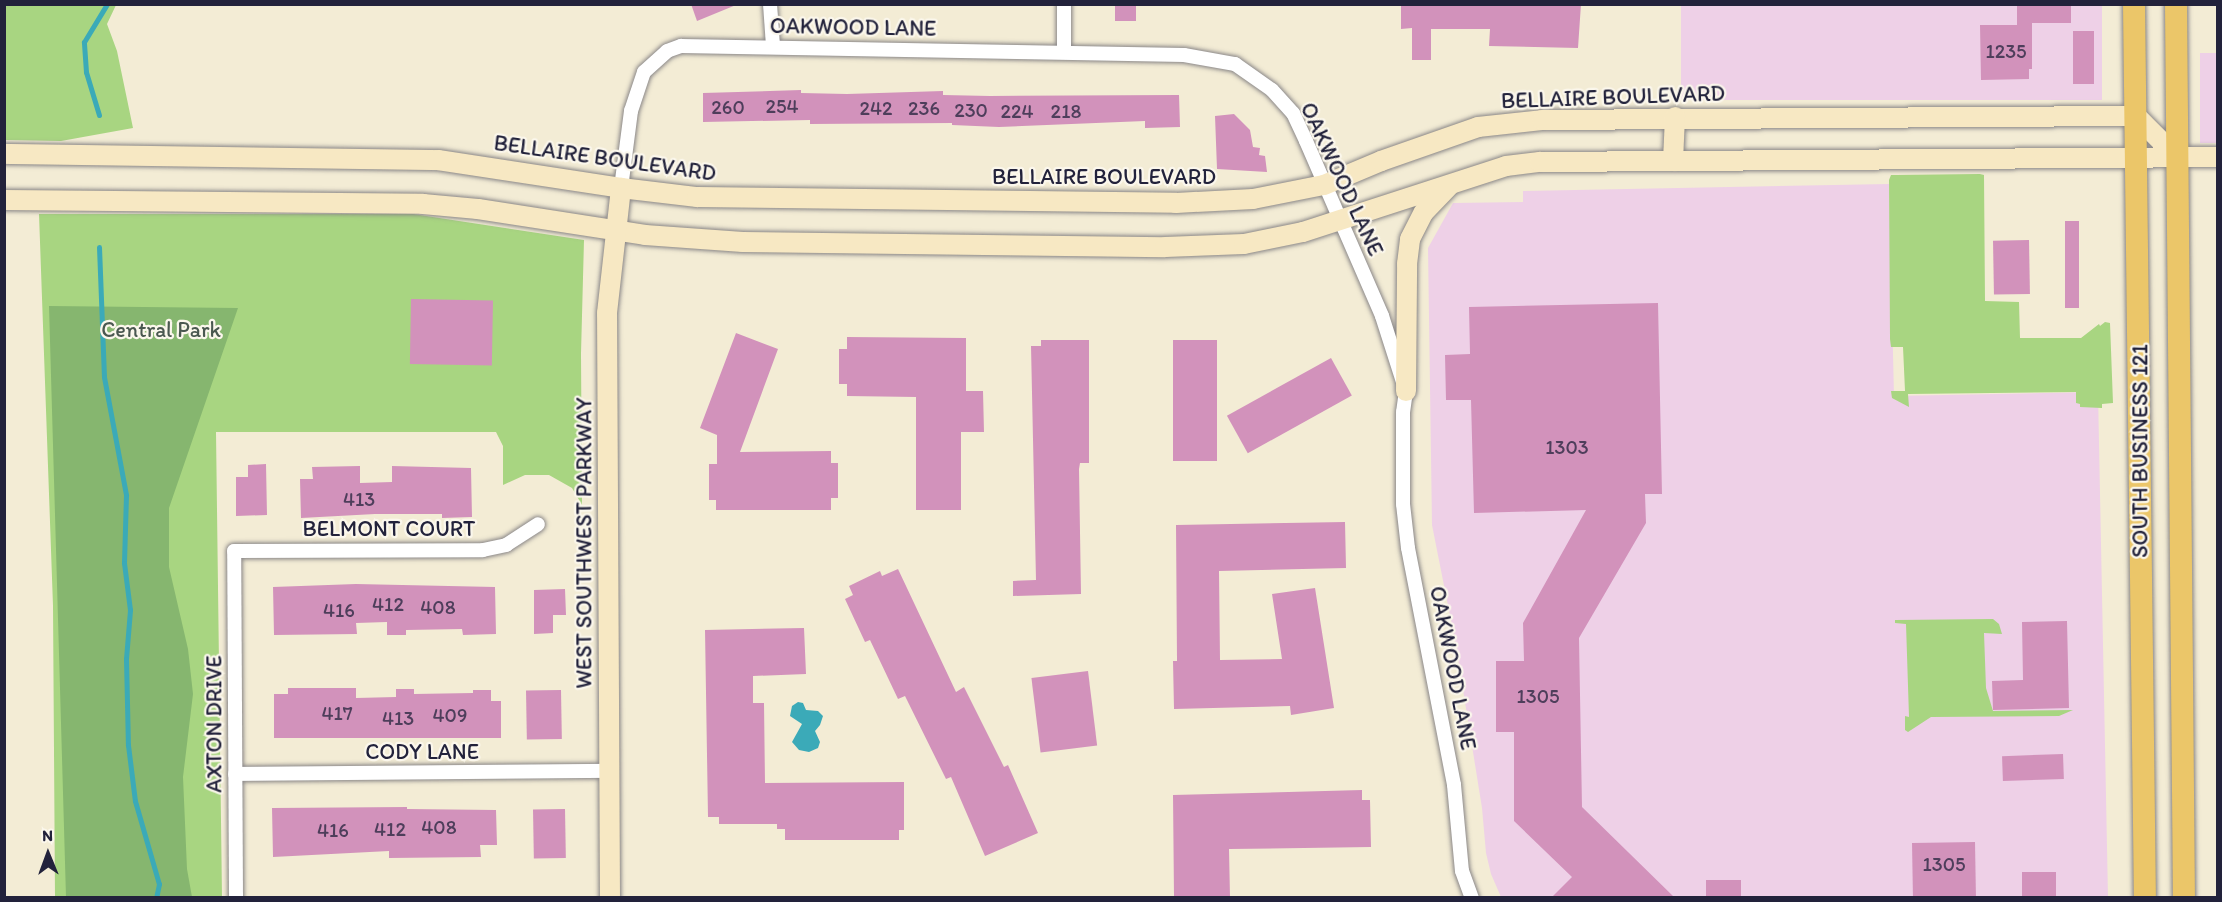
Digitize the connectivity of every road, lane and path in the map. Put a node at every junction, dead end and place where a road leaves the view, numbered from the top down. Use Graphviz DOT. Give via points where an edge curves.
graph roads {
  1 [pos="770,4"];
  2 [pos="1064,4"];
  3 [pos="2134,4"];
  4 [pos="2176,4"];
  5 [pos="773,46"];
  6 [pos="1064,52"];
  7 [pos="2136,116"];
  8 [pos="1675,117"];
  9 [pos="4,154"];
  10 [pos="2137,157"];
  11 [pos="2177,157"];
  12 [pos="2217,157"];
  13 [pos="1673,161"];
  14 [pos="1453,182"];
  15 [pos="1324,185"];
  16 [pos="621,188"];
  17 [pos="4,200"];
  18 [pos="1339,222"];
  19 [pos="616,231"];
  20 [pos="1406,391"];
  21 [pos="538,524"];
  22 [pos="234,551"];
  23 [pos="2142,683"];
  24 [pos="2181,683"];
  25 [pos="2143,727"];
  26 [pos="2180,728"];
  27 [pos="610,771"];
  28 [pos="235,774"];
  29 [pos="236,897"];
  30 [pos="610,897"];
  31 [pos="1473,897"];
  32 [pos="2145,897"];
  33 [pos="2184,897"];
  1 -- 5 [label="street"];
  2 -- 6 [label="street"];
  3 -- 7 [label="main road, SOUTH BUSINESS 121"];
  4 -- 11 [label="main road, SOUTH BUSINESS 121"];
  5 -- 6 [label="street, OAKWOOD LANE"];
  5 -- 16 [label="street, OAKWOOD LANE" via="681,46 667,51 644,72 631,111"];
  6 -- 15 [label="street, OAKWOOD LANE" via="1184,55 1235,64 1272,90 1293,113"];
  7 -- 8 [label="main road, BELLAIRE BOULEVARD"];
  7 -- 10 [label="main road, SOUTH BUSINESS 121"];
  7 -- 11 [label="main road"];
  8 -- 13 [label="main road"];
  8 -- 15 [label="main road, BELLAIRE BOULEVARD" via="1542,120 1478,127"];
  9 -- 16 [label="main road, BELLAIRE BOULEVARD" via="428,159"];
  10 -- 11 [label="main road"];
  10 -- 13 [label="main road"];
  10 -- 23 [label="main road, SOUTH BUSINESS 121"];
  11 -- 12 [label="main road"];
  11 -- 24 [label="main road, SOUTH BUSINESS 121"];
  13 -- 14 [label="main road" via="1540,162 1506,166"];
  14 -- 18 [label="main road"];
  14 -- 20 [label="main road" via="1424,212 1410,239"];
  15 -- 16 [label="main road, BELLAIRE BOULEVARD" via="1253,199 1186,203 697,197"];
  15 -- 18 [label="street, OAKWOOD LANE"];
  16 -- 19 [label="main road, WEST SOUTHWEST PARKWAY"];
  17 -- 19 [label="main road" via="423,204"];
  18 -- 19 [label="main road" via="1244,244 1165,247 743,242"];
  18 -- 20 [label="street, OAKWOOD LANE" via="1382,316"];
  19 -- 27 [label="main road, WEST SOUTHWEST PARKWAY" via="607,314"];
  20 -- 31 [label="street, OAKWOOD LANE" via="1402,412 1403,504 1408,548 1454,784 1462,871"];
  21 -- 22 [label="street, BELMONT COURT" via="506,545 483,550"];
  22 -- 28 [label="street, AXTON DRIVE"];
  23 -- 24 [label="main road"];
  23 -- 25 [label="main road, SOUTH BUSINESS 121"];
  24 -- 26 [label="main road, SOUTH BUSINESS 121"];
  25 -- 26 [label="main road"];
  25 -- 32 [label="main road, SOUTH BUSINESS 121"];
  26 -- 33 [label="main road, SOUTH BUSINESS 121"];
  27 -- 28 [label="street, CODY LANE"];
  27 -- 30 [label="main road, WEST SOUTHWEST PARKWAY"];
  28 -- 29 [label="street, AXTON DRIVE"];
}
